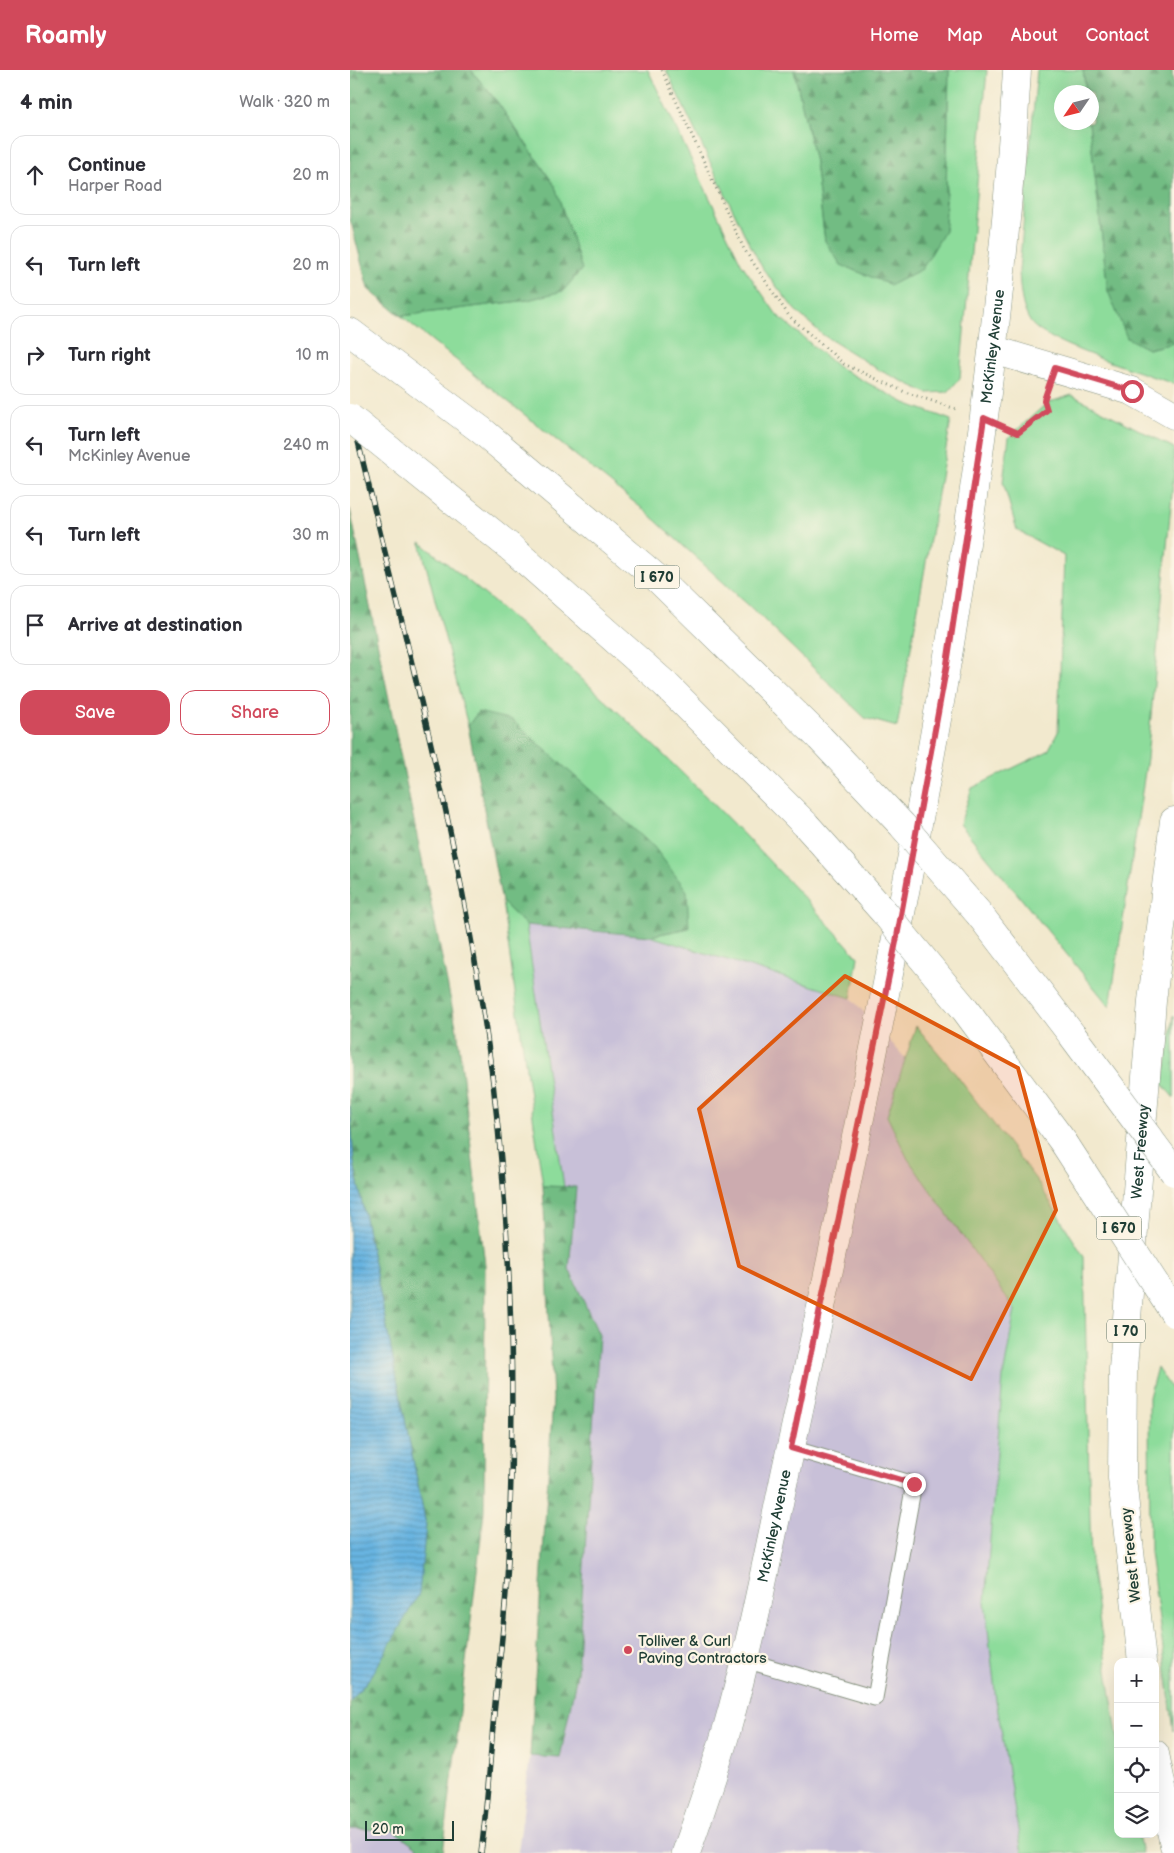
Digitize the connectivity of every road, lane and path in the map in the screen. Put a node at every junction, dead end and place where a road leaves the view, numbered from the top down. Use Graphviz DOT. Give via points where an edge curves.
graph roads {
  1 [pos="662,70"];
  2 [pos="1017,70"];
  3 [pos="350,332"];
  4 [pos="994,350"];
  5 [pos="1055,368"];
  6 [pos="1174,415"];
  7 [pos="350,418"];
  8 [pos="984,418"];
  9 [pos="1174,821"];
  10 [pos="1174,1172"];
  11 [pos="1174,1313"];
  12 [pos="791,1448"];
  13 [pos="1142,1658"];
  14 [pos="745,1660"];
  15 [pos="1159,1773"];
  16 [pos="1174,1845"];
  17 [pos="686,1853"];
  1 -- 8 [label="path" via="744,249 789,316 844,364 905,392"];
  2 -- 4 [label="main road, McKinley Avenue"];
  3 -- 10 [label="main road, I 670, bridge" via="481,430 658,578 820,738 902,825 980,916"];
  4 -- 5 [label="main road"];
  4 -- 8 [label="main road, McKinley Avenue"];
  5 -- 6 [label="main road" via="1132,391"];
  5 -- 8 [label="path" via="1044,400 1047,410 1018,433"];
  7 -- 11 [label="main road, I 670, bridge" via="510,547 665,684 806,825 963,1007 1064,1143"];
  8 -- 12 [label="main road, McKinley Avenue" via="947,664 896,942"];
  9 -- 13 [label="main road, West Freeway / I 70" via="1152,1010 1123,1369 1122,1478"];
  12 -- 14 [label="main road, McKinley Avenue"];
  12 -- 14 [label="lane" via="914,1484 876,1698"];
  14 -- 17 [label="main road, McKinley Avenue" via="724,1740"];
  15 -- 16 [label="main road"];
}
